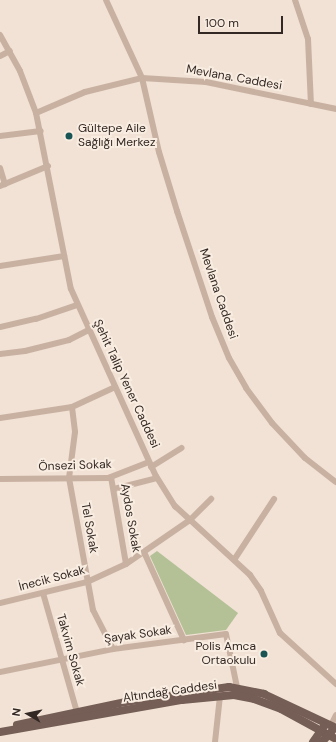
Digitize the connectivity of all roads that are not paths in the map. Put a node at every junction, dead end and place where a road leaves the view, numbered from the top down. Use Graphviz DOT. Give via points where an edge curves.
graph roads {
  1 [pos="106,0"];
  2 [pos="295,0"];
  3 [pos="0,35"];
  4 [pos="10,51"];
  5 [pos="0,56"];
  6 [pos="142,78"];
  7 [pos="311,104"];
  8 [pos="336,109"];
  9 [pos="36,113"];
  10 [pos="41,131"];
  11 [pos="0,136"];
  12 [pos="48,166"];
  13 [pos="0,168"];
  14 [pos="2,185"];
  15 [pos="64,256"];
  16 [pos="0,266"];
  17 [pos="77,305"];
  18 [pos="0,327"];
  19 [pos="89,330"];
  20 [pos="0,354"];
  21 [pos="115,387"];
  22 [pos="72,406"];
  23 [pos="0,418"];
  24 [pos="181,448"];
  25 [pos="150,464"];
  26 [pos="111,477"];
  27 [pos="69,478"];
  28 [pos="157,478"];
  29 [pos="0,479"];
  30 [pos="336,482"];
  31 [pos="114,489"];
  32 [pos="211,499"];
  33 [pos="274,499"];
  34 [pos="190,520"];
  35 [pos="144,552"];
  36 [pos="234,560"];
  37 [pos="126,564"];
  38 [pos="87,582"];
  39 [pos="43,593"];
  40 [pos="0,603"];
  41 [pos="184,640"];
  42 [pos="113,649"];
  43 [pos="60,659"];
  44 [pos="0,672"];
  45 [pos="336,684"];
  46 [pos="237,687"];
  47 [pos="220,696"];
  48 [pos="77,712"];
  49 [pos="336,715"];
  50 [pos="332,725"];
  51 [pos="0,727"];
  52 [pos="321,730"];
  53 [pos="0,732"];
  54 [pos="333,737"];
  55 [pos="215,742"];
  56 [pos="312,742"];
  57 [pos="322,742"];
  1 -- 6 [label="street, Mevlana Caddesi"];
  2 -- 7 [label="street" via="308,39"];
  3 -- 4 [label="street, Şehit Talip Yener Caddesi"];
  4 -- 5 [label="street"];
  4 -- 9 [label="street, Şehit Talip Yener Caddesi"];
  6 -- 7 [label="street, Mevlana. Caddesi" via="206,82"];
  6 -- 9 [label="street, Mevlana. Caddesi" via="84,92"];
  6 -- 30 [label="street, Mevlana Caddesi" via="173,198 212,317 229,358 243,383 272,423 306,458"];
  7 -- 8 [label="street, Mevlana. Caddesi"];
  9 -- 10 [label="street, Şehit Talip Yener Caddesi"];
  10 -- 11 [label="street"];
  10 -- 12 [label="street, Şehit Talip Yener Caddesi"];
  12 -- 14 [label="street"];
  12 -- 15 [label="street, Şehit Talip Yener Caddesi"];
  13 -- 14 [label="street"];
  15 -- 16 [label="street"];
  15 -- 17 [label="street, Şehit Talip Yener Caddesi"];
  17 -- 18 [label="street" via="36,319"];
  17 -- 19 [label="street, Şehit Talip Yener Caddesi"];
  19 -- 20 [label="street" via="69,340"];
  19 -- 21 [label="street, Şehit Talip Yener Caddesi"];
  21 -- 22 [label="street"];
  21 -- 25 [label="street, Şehit Talip Yener Caddesi"];
  22 -- 23 [label="street"];
  22 -- 27 [label="street, Tel Sokak" via="75,432"];
  24 -- 25 [label="street, Önsezi Sokak"];
  25 -- 26 [label="street, Önsezi Sokak"];
  25 -- 28 [label="street, Şehit Talip Yener Caddesi"];
  26 -- 27 [label="street, Önsezi Sokak"];
  26 -- 31 [label="street, Aydos Sokak"];
  27 -- 29 [label="street, Önsezi Sokak"];
  27 -- 38 [label="street, Tel Sokak"];
  28 -- 31 [label="street"];
  28 -- 34 [label="street, Şehit Talip Yener Caddesi" via="171,501"];
  31 -- 37 [label="street, Aydos Sokak" via="116,515"];
  32 -- 34 [label="street, İnecik Sokak"];
  33 -- 36 [label="street"];
  34 -- 35 [label="street, İnecik Sokak"];
  34 -- 36 [label="street, Şehit Talip Yener Caddesi"];
  35 -- 37 [label="street, İnecik Sokak"];
  35 -- 41 [label="street"];
  36 -- 45 [label="street, Şehit Talip Yener Caddesi" via="258,585 280,633"];
  37 -- 38 [label="street, İnecik Sokak"];
  38 -- 39 [label="street, İnecik Sokak"];
  38 -- 42 [label="street, Tel Sokak" via="93,610"];
  39 -- 40 [label="street, İnecik Sokak"];
  39 -- 43 [label="street, Takvim Sokak"];
  41 -- 42 [label="street, Şayak Sokak"];
  41 -- 46 [label="street, Şayak Sokak" via="226,634"];
  42 -- 43 [label="street, Şayak Sokak"];
  43 -- 44 [label="street, Şayak Sokak"];
  43 -- 48 [label="street, Takvim Sokak"];
  46 -- 48 [label="main road, Altındağ Caddesi" via="125,702"];
  46 -- 50 [label="main road, Altındağ Caddesi" via="278,699"];
  47 -- 52 [label="main road, Altındağ Caddesi" via="240,696 261,701"];
  47 -- 53 [label="main road, Altındağ Caddesi" via="176,701"];
  47 -- 55 [label="street"];
  48 -- 51 [label="main road, Altındağ Caddesi"];
  49 -- 50 [label="street"];
  50 -- 52 [label="main road"];
  50 -- 54 [label="main road"];
  52 -- 54 [label="main road, Altındağ Caddesi"];
  52 -- 56 [label="main road"];
  54 -- 57 [label="main road"];
}
